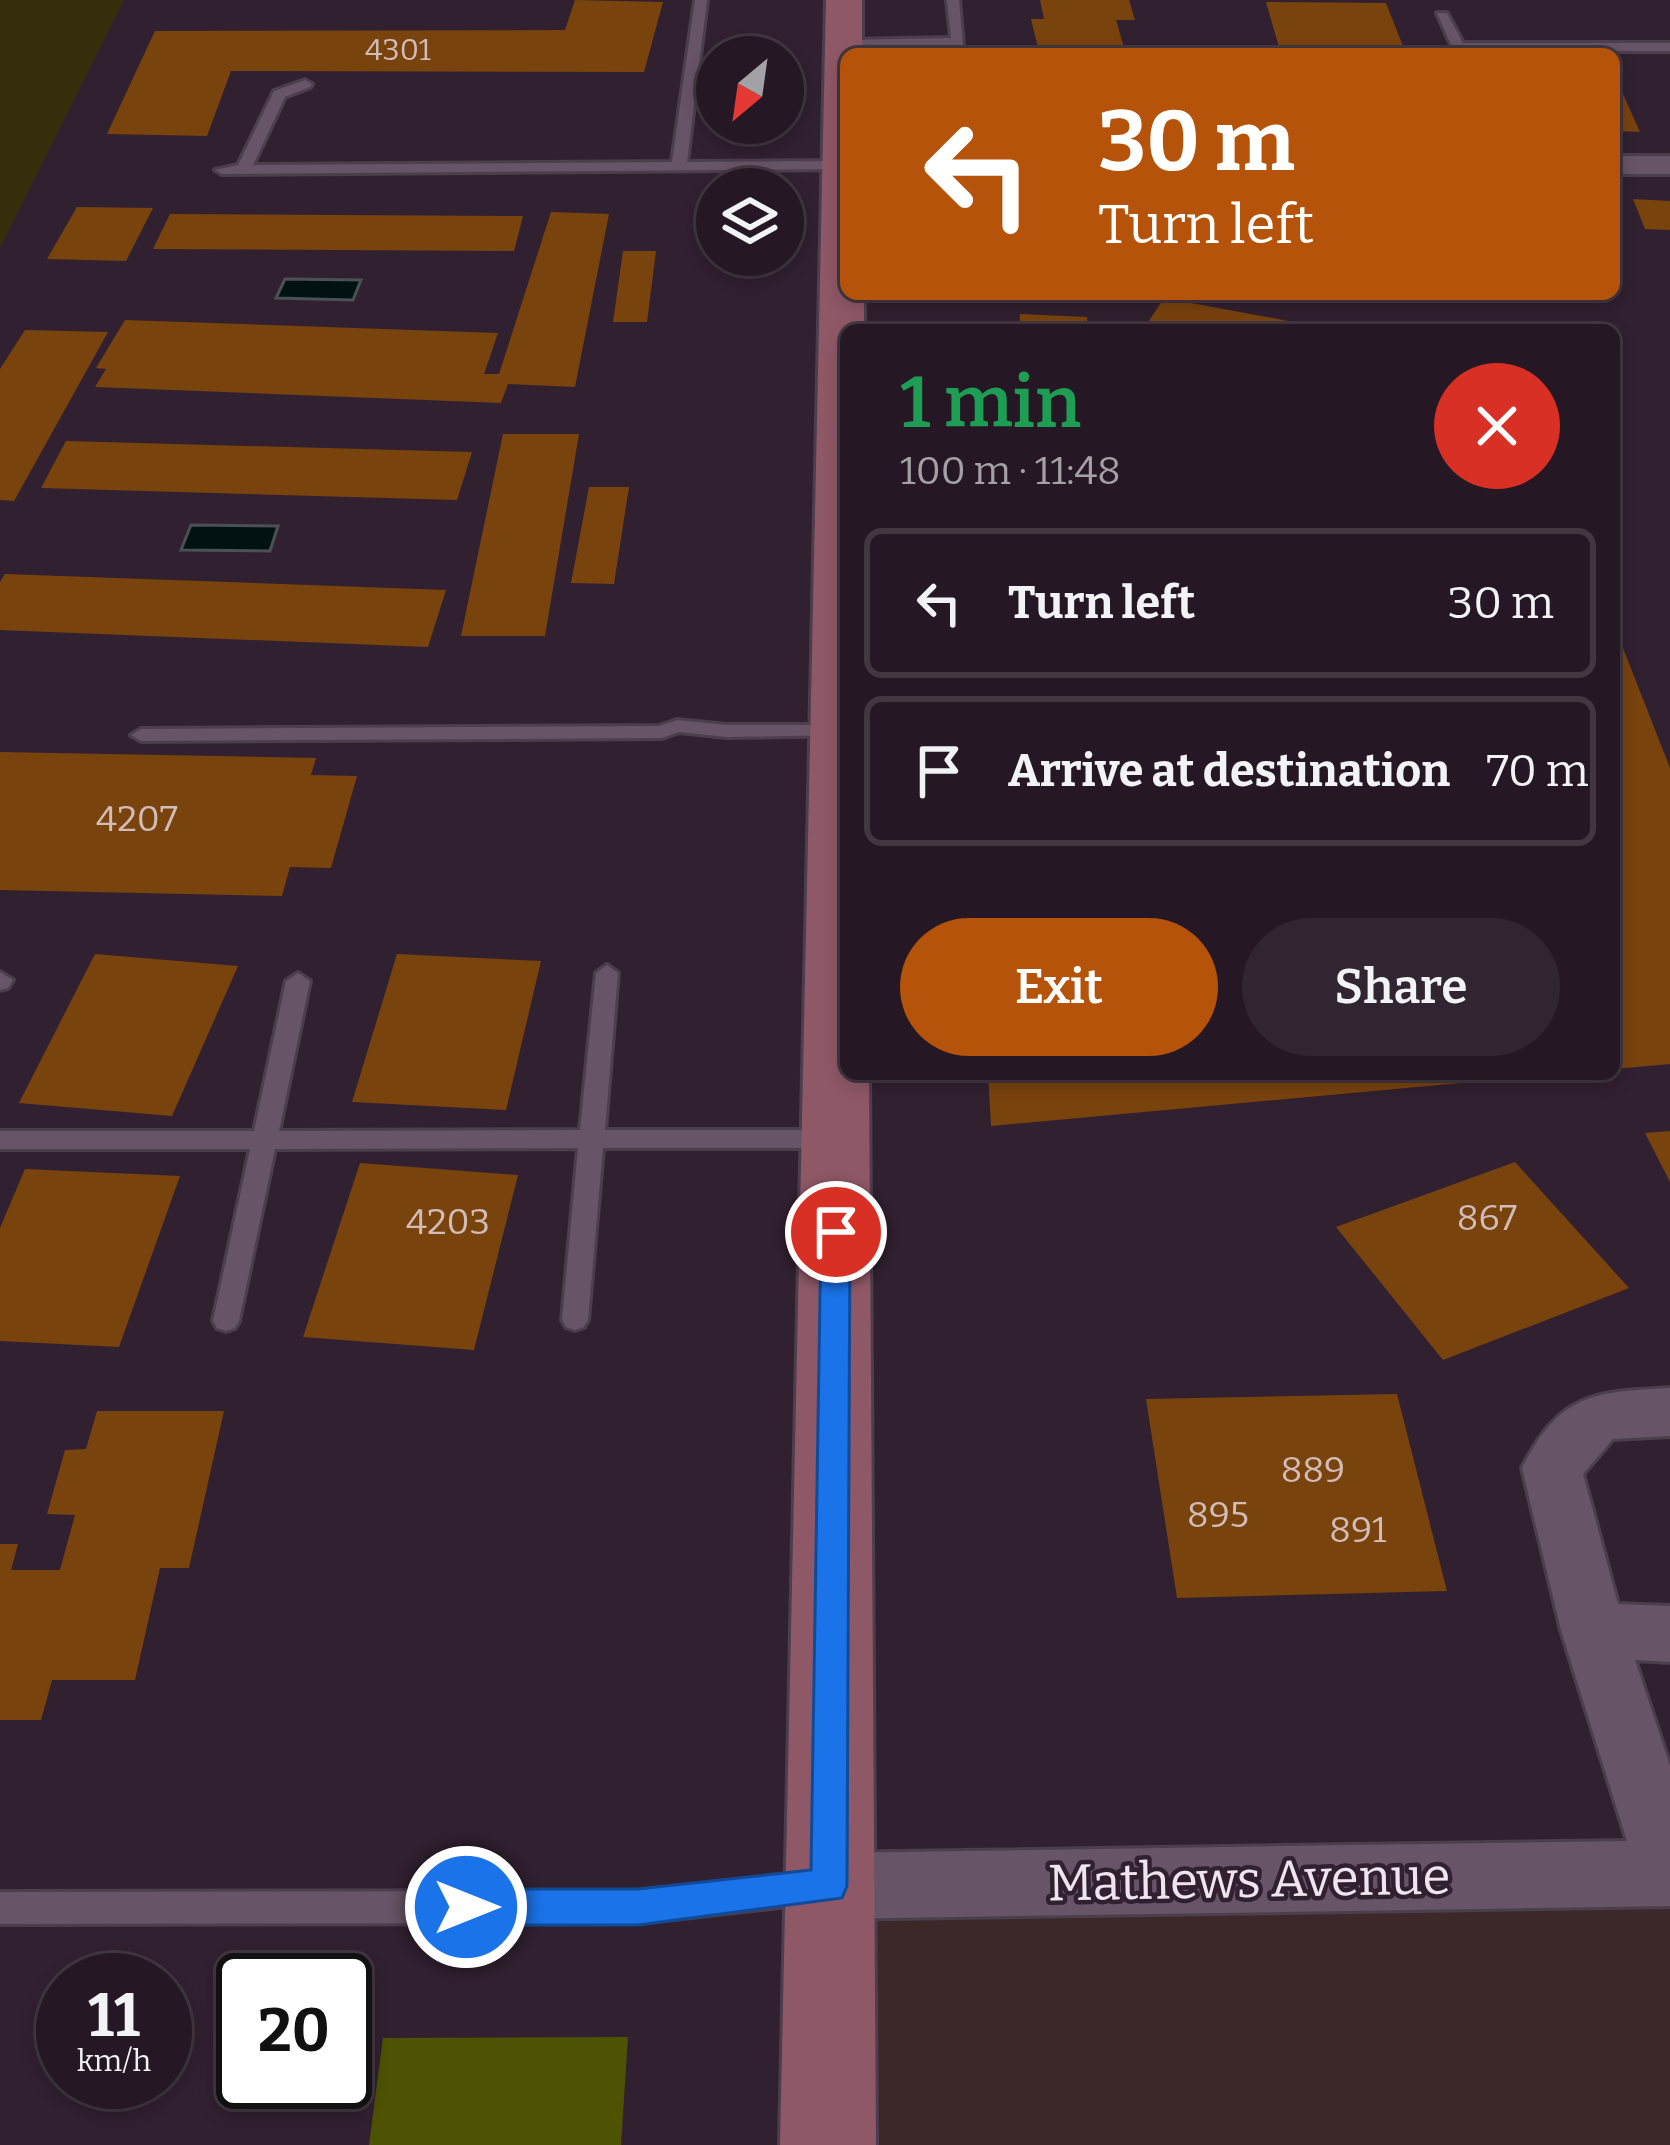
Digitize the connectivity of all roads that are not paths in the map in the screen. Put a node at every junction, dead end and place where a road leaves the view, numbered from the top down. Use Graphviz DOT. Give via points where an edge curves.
graph roads {
  1 [pos="700,0"];
  2 [pos="953,0"];
  3 [pos="1442,16"];
  4 [pos="844,22"];
  5 [pos="1670,47"];
  6 [pos="959,48"];
  7 [pos="305,84"];
  8 [pos="1620,165"];
  9 [pos="1670,165"];
  10 [pos="679,166"];
  11 [pos="840,168"];
  12 [pos="267,169"];
  13 [pos="222,170"];
  14 [pos="244,170"];
  15 [pos="260,192"];
  16 [pos="840,724"];
  17 [pos="141,735"];
  18 [pos="840,932"];
  19 [pos="607,973"];
  20 [pos="298,981"];
  21 [pos="837,1139"];
  22 [pos="0,1140"];
  23 [pos="263,1140"];
  24 [pos="592,1140"];
  25 [pos="575,1320"];
  26 [pos="226,1321"];
  27 [pos="1670,1412"];
  28 [pos="1593,1630"];
  29 [pos="1670,1634"];
  30 [pos="1670,1871"];
  31 [pos="829,1886"];
  32 [pos="0,1908"];
  33 [pos="828,2145"];
  1 -- 10 [label="lane"];
  2 -- 6 [label="lane"];
  3 -- 5 [label="lane" via="1459,46"];
  4 -- 6 [label="lane"];
  7 -- 14 [label="lane" via="279,94"];
  8 -- 9 [label="street"];
  10 -- 11 [label="lane"];
  10 -- 12 [label="lane" via="583,173"];
  12 -- 14 [label="lane"];
  12 -- 15 [label="lane"];
  13 -- 14 [label="lane"];
  16 -- 17 [label="lane" via="697,740 662,732"];
  18 -- 21 [label="street"];
  19 -- 24 [label="lane"];
  20 -- 23 [label="lane"];
  21 -- 24 [label="lane"];
  21 -- 31 [label="street"];
  22 -- 23 [label="lane"];
  23 -- 24 [label="lane"];
  23 -- 26 [label="lane"];
  24 -- 25 [label="lane"];
  27 -- 28 [label="street" via="1598,1416 1552,1468"];
  28 -- 29 [label="street"];
  28 -- 30 [label="street"];
  30 -- 31 [label="street, Mathews Avenue"];
  31 -- 32 [label="lane" via="638,1907"];
  31 -- 33 [label="street"];
}
